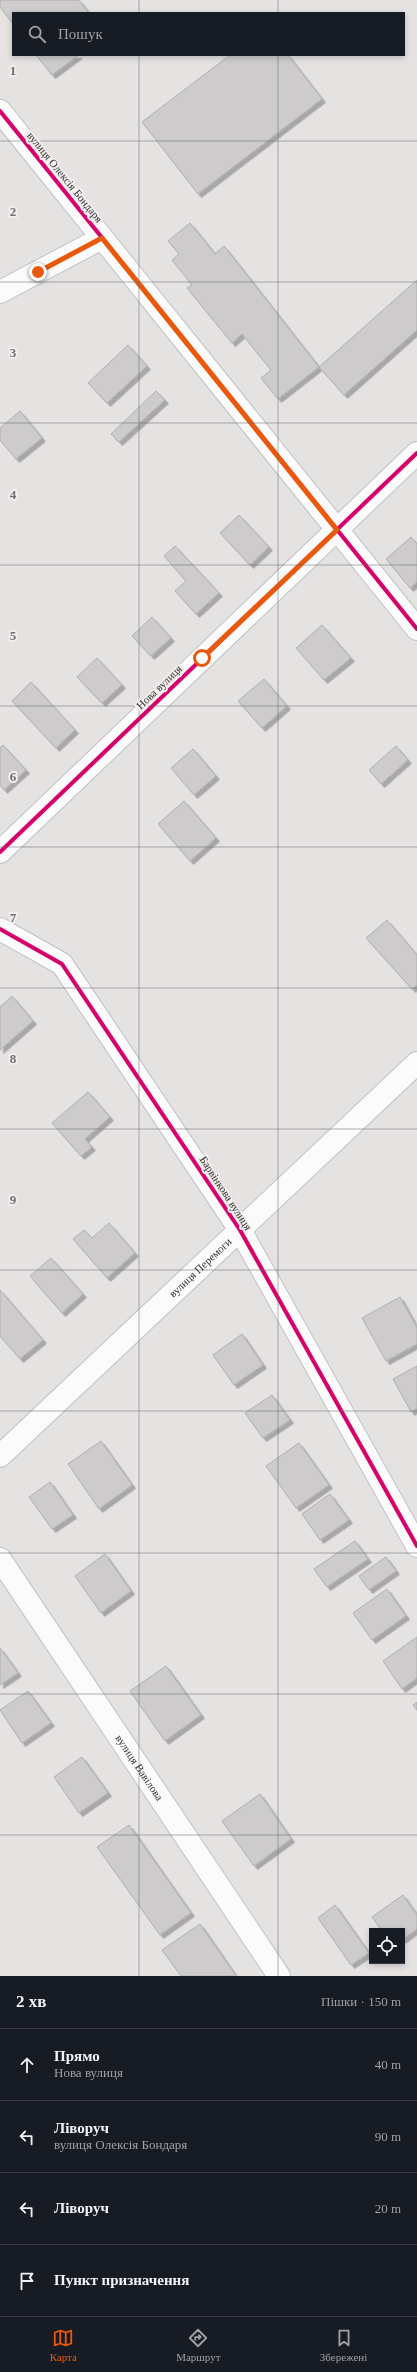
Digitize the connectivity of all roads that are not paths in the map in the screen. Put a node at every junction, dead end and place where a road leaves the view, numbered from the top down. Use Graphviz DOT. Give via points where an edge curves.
graph roads {
  1 [pos="0,111"];
  2 [pos="102,238"];
  3 [pos="0,292"];
  4 [pos="417,453"];
  5 [pos="337,530"];
  6 [pos="417,629"];
  7 [pos="0,852"];
  8 [pos="0,929"];
  9 [pos="417,1063"];
  10 [pos="240,1230"];
  11 [pos="0,1456"];
  12 [pos="417,1546"];
  13 [pos="0,1559"];
  14 [pos="279,1976"];
  1 -- 2 [label="street, вулиця Олексія Бондаря"];
  2 -- 3 [label="street"];
  2 -- 5 [label="street, вулиця Олексія Бондаря"];
  4 -- 5 [label="street, Нова вулиця"];
  5 -- 6 [label="street, вулиця Олексія Бондаря"];
  5 -- 7 [label="street, Нова вулиця"];
  8 -- 10 [label="street, Барвінкова вулиця" via="62,964"];
  9 -- 10 [label="street, вулиця Перемоги"];
  10 -- 11 [label="street, вулиця Перемоги"];
  10 -- 12 [label="street, Барвінкова вулиця"];
  13 -- 14 [label="street, вулиця Вавілова"];
}
